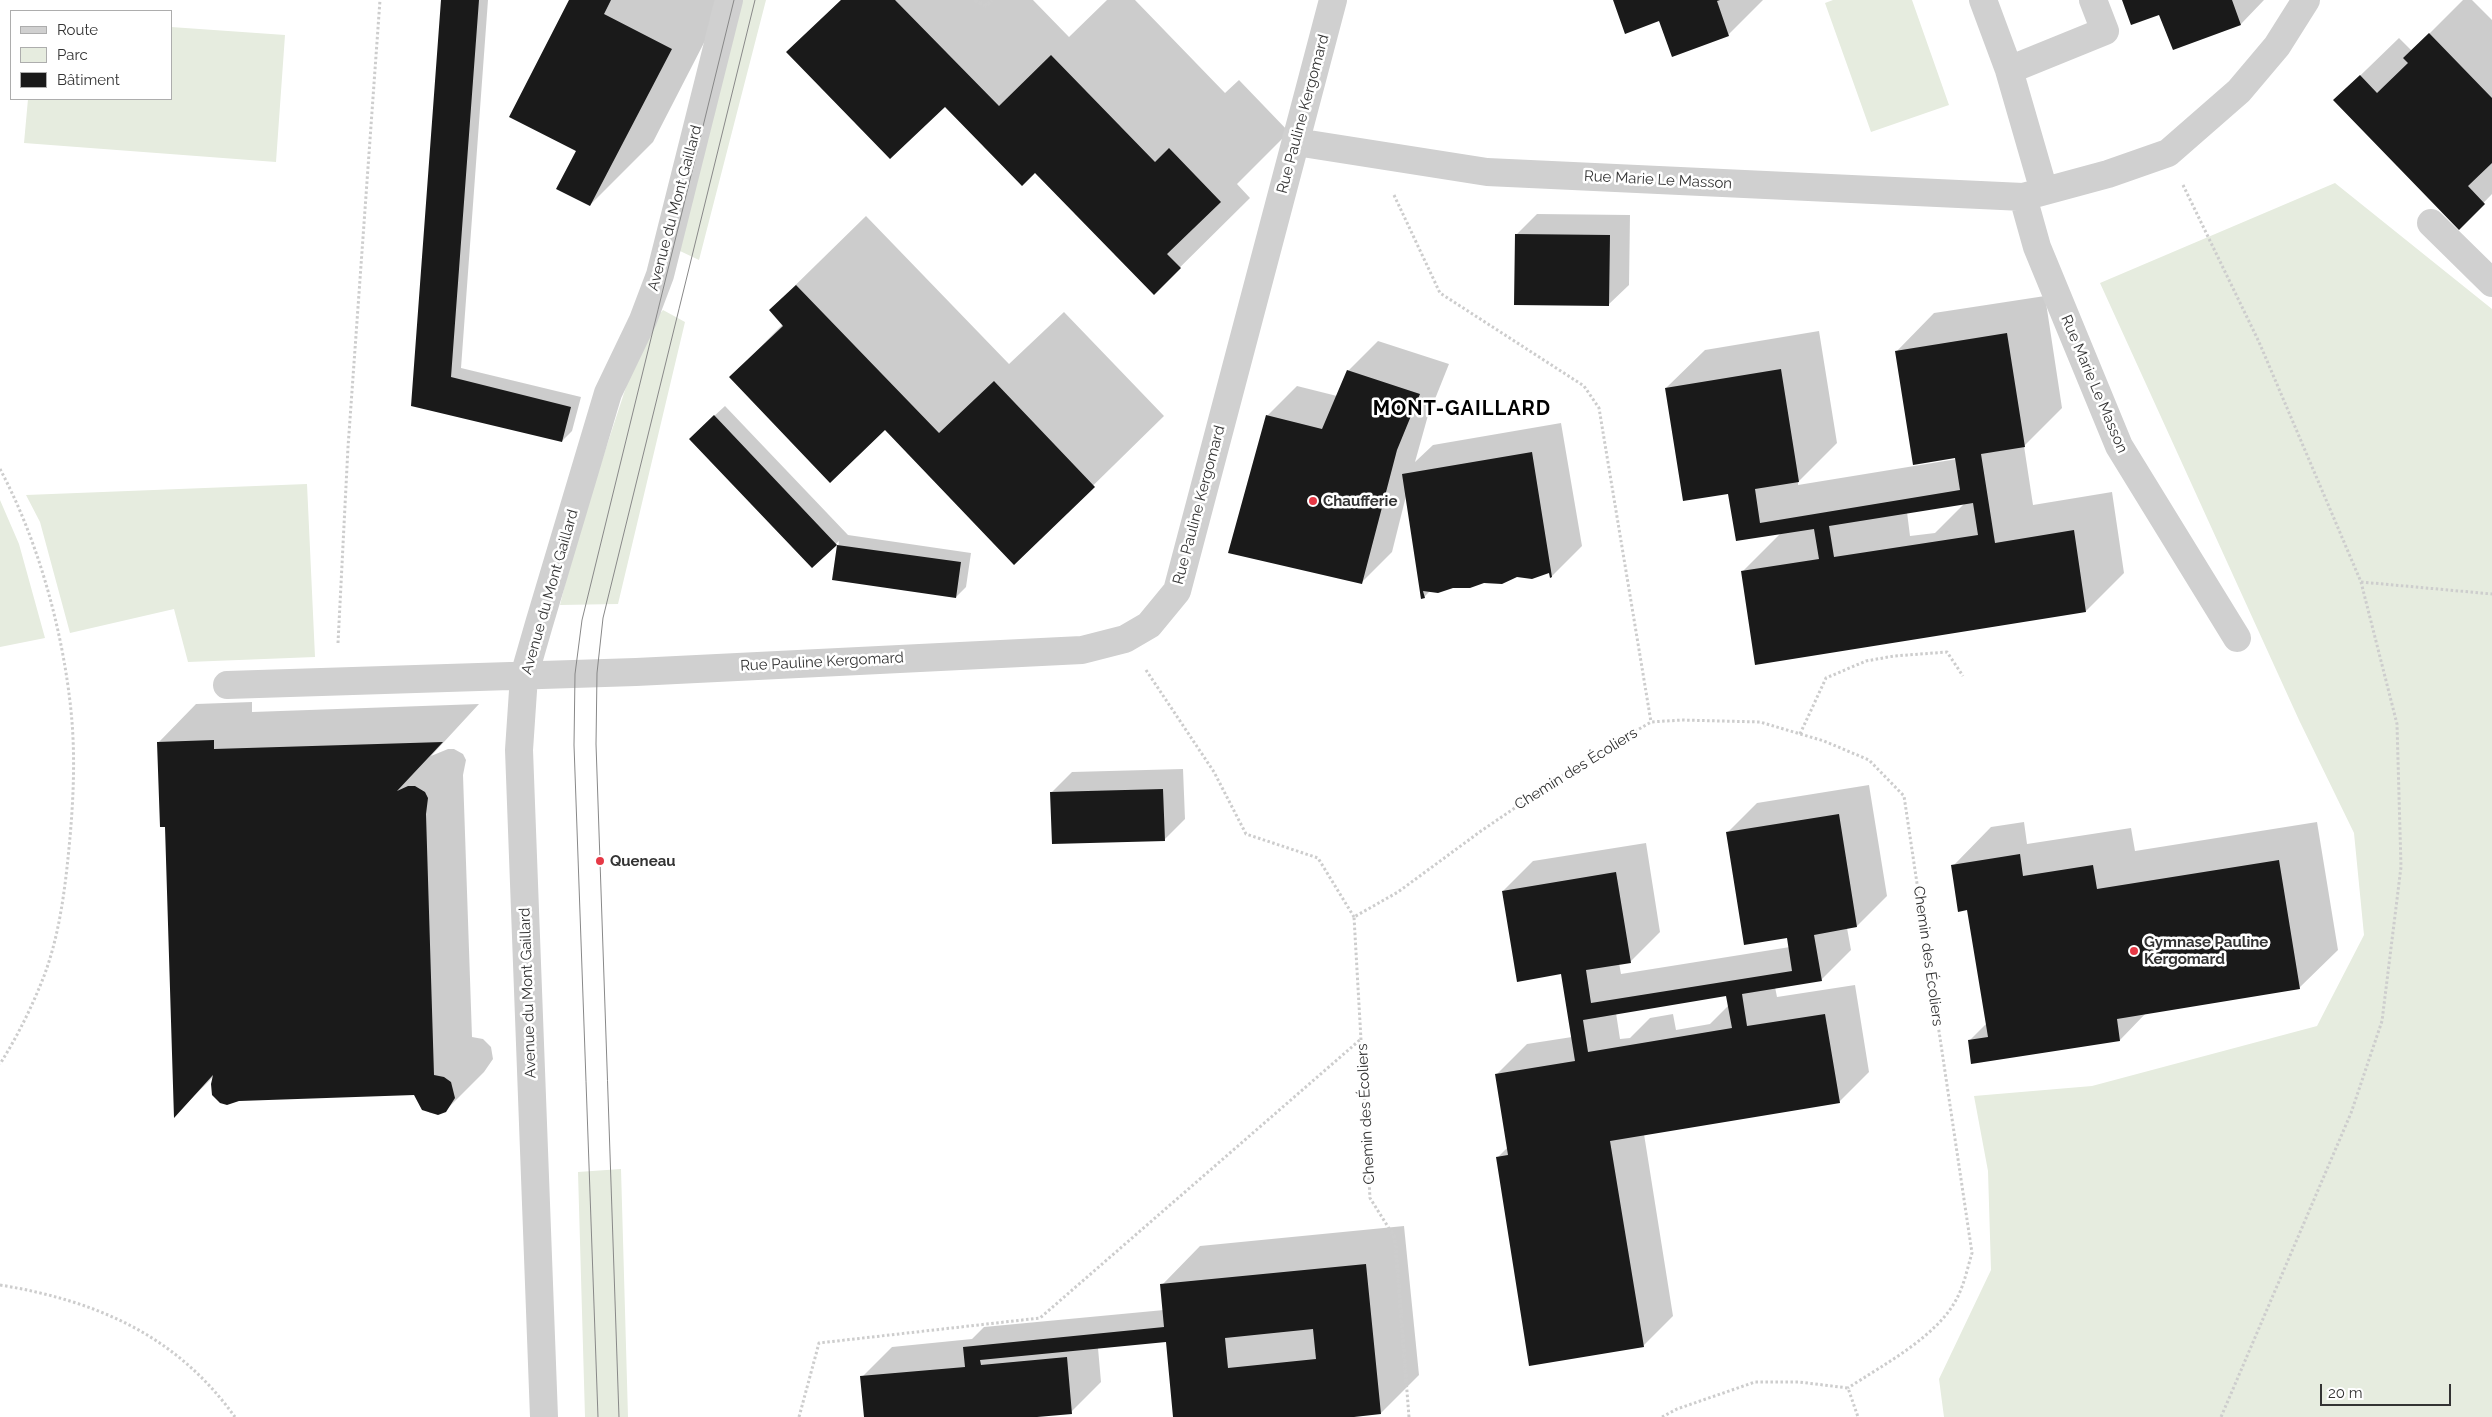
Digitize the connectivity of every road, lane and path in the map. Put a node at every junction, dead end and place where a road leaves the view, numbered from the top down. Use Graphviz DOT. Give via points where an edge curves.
graph roads {
  1 [pos="380,0"];
  2 [pos="729,0"];
  3 [pos="975,0"];
  4 [pos="992,0"];
  5 [pos="1333,0"];
  6 [pos="1983,0"];
  7 [pos="2093,0"];
  8 [pos="2306,0"];
  9 [pos="2009,70"];
  10 [pos="1296,142"];
  11 [pos="2168,153"];
  12 [pos="1374,154"];
  13 [pos="2033,194"];
  14 [pos="2431,223"];
  15 [pos="2492,283"];
  16 [pos="0,469"];
  17 [pos="2361,582"];
  18 [pos="2492,594"];
  19 [pos="2237,638"];
  20 [pos="1125,639"];
  21 [pos="524,676"];
  22 [pos="1963,676"];
  23 [pos="336,681"];
  24 [pos="227,685"];
  25 [pos="1651,722"];
  26 [pos="1800,734"];
  27 [pos="1354,917"];
  28 [pos="1362,1039"];
  29 [pos="0,1064"];
  30 [pos="0,1285"];
  31 [pos="1848,1388"];
  32 [pos="235,1417"];
  33 [pos="544,1417"];
  34 [pos="799,1417"];
  35 [pos="1409,1417"];
  36 [pos="1662,1417"];
  37 [pos="1858,1417"];
  38 [pos="2221,1417"];
  1 -- 23 [label="path" via="348,447"];
  2 -- 21 [label="street, Avenue du Mont Gaillard" via="660,275 643,320 608,393"];
  3 -- 4 [label="path" via="986,6"];
  5 -- 10 [label="street, Rue Pauline Kergomard"];
  6 -- 9 [label="street"];
  7 -- 9 [label="street" via="2105,31"];
  8 -- 11 [label="street, Rue Marie Le Masson" via="2277,46 2239,91"];
  9 -- 13 [label="street"];
  10 -- 12 [label="street, Rue Marie Le Masson"];
  10 -- 20 [label="street, Rue Pauline Kergomard" via="1177,591 1149,625"];
  11 -- 13 [label="street, Rue Marie Le Masson" via="2108,174"];
  11 -- 17 [label="path" via="2259,342"];
  12 -- 13 [label="street, Rue Marie Le Masson" via="1487,172"];
  12 -- 25 [label="path" via="1440,293 1584,386 1599,408"];
  13 -- 19 [label="street, Rue Marie Le Masson" via="2037,247 2119,446"];
  14 -- 15 [label="street"];
  16 -- 29 [label="path" via="34,549 59,634 71,711 73,758 63,903 44,975"];
  17 -- 18 [label="path"];
  17 -- 38 [label="path" via="2397,724 2401,867 2382,1021 2352,1113"];
  20 -- 21 [label="street, Rue Pauline Kergomard" via="1082,650"];
  20 -- 27 [label="path" via="1214,772 1246,834 1318,858"];
  21 -- 23 [label="street, Rue Pauline Kergomard"];
  21 -- 33 [label="street, Avenue du Mont Gaillard" via="519,750"];
  22 -- 26 [label="path" via="1947,652 1866,661 1826,678"];
  23 -- 24 [label="street, Rue Pauline Kergomard"];
  25 -- 26 [label="path, Chemin des Écoliers" via="1760,722"];
  25 -- 27 [label="path, Chemin des Écoliers" via="1578,765 1398,892"];
  26 -- 31 [label="path, Chemin des Écoliers" via="1869,760 1904,796 1972,1253 1959,1295 1937,1326"];
  27 -- 28 [label="path, Chemin des Écoliers"];
  28 -- 34 [label="path" via="1040,1318 820,1343"];
  28 -- 35 [label="path, Chemin des Écoliers" via="1370,1198 1395,1238"];
  30 -- 32 [label="path" via="72,1301 126,1322 156,1338 202,1376"];
  31 -- 36 [label="path" via="1799,1382 1755,1382"];
  31 -- 37 [label="path"];
}
